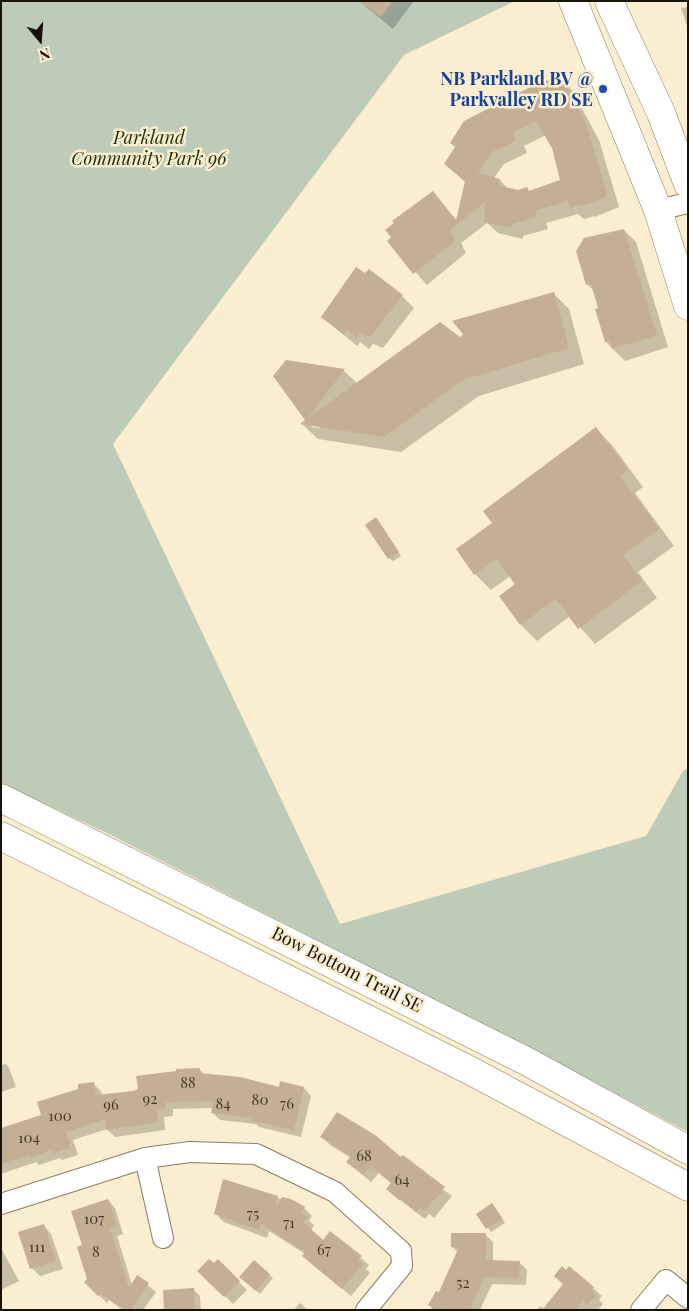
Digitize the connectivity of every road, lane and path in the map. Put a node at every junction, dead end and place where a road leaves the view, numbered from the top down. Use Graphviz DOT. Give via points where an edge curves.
graph roads {
  1 [pos="608,1"];
  2 [pos="576,2"];
  3 [pos="688,184"];
  4 [pos="688,204"];
  5 [pos="658,210"];
  6 [pos="688,306"];
  7 [pos="1,798"];
  8 [pos="1,836"];
  9 [pos="688,1150"];
  10 [pos="145,1158"];
  11 [pos="688,1187"];
  12 [pos="1,1204"];
  13 [pos="162,1238"];
  14 [pos="688,1298"];
  15 [pos="366,1310"];
  16 [pos="641,1310"];
  1 -- 3 [label="main road" via="661,112"];
  2 -- 5 [label="main road"];
  4 -- 5 [label="street"];
  5 -- 6 [label="main road"];
  7 -- 9 [label="main road, Bow Bottom Trail SE" via="520,1058"];
  8 -- 11 [label="main road, Bow Bottom Trail SE" via="473,1072"];
  10 -- 12 [label="street"];
  10 -- 13 [label="street"];
  10 -- 15 [label="street" via="190,1152 256,1154 335,1192 401,1251 402,1266"];
  14 -- 16 [label="street" via="666,1280"];
}
